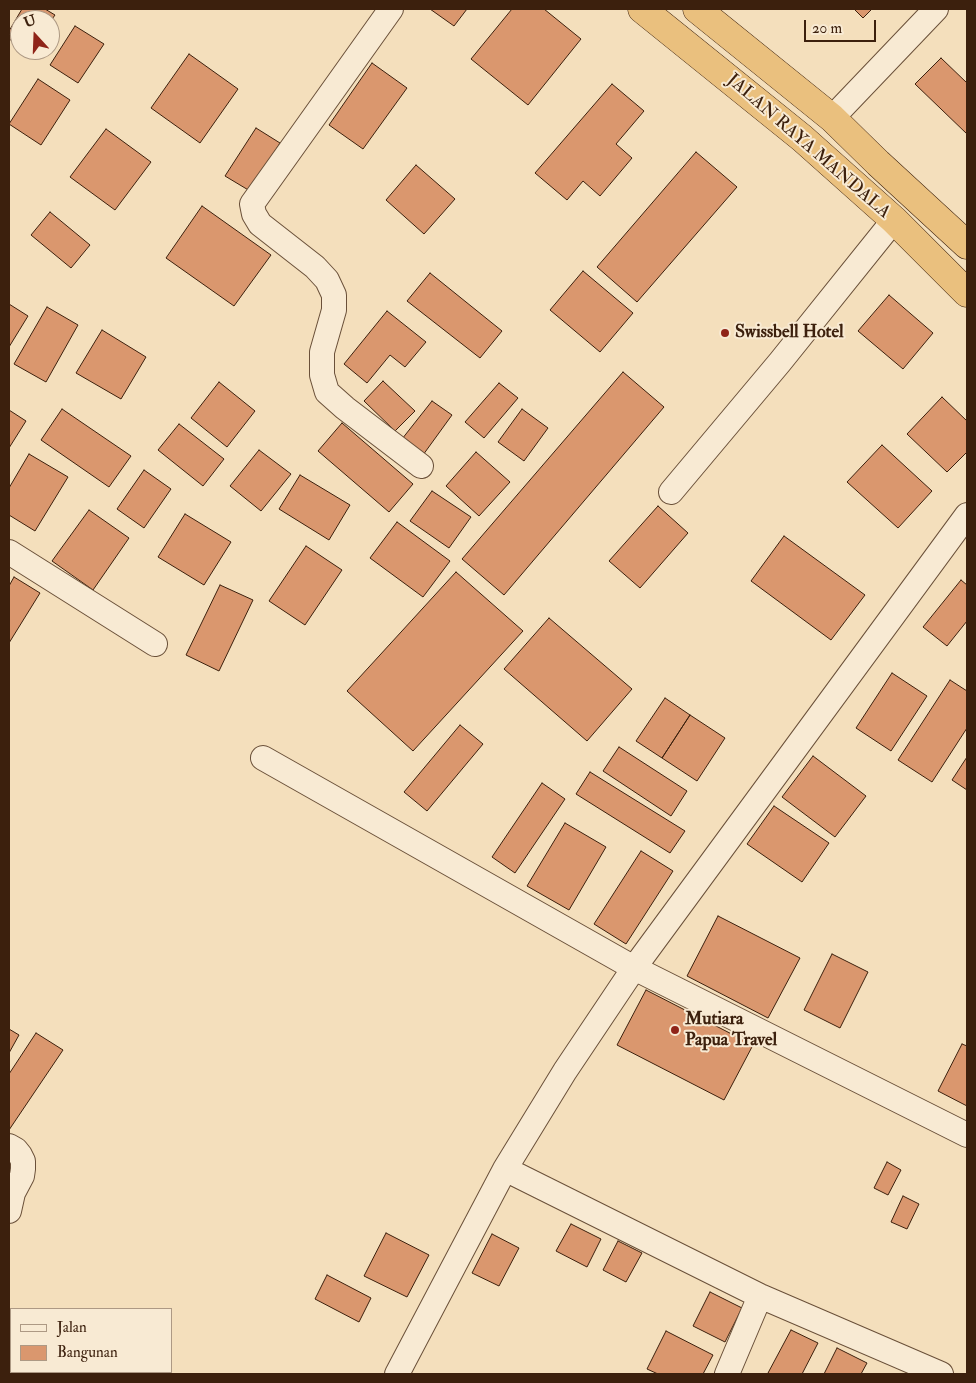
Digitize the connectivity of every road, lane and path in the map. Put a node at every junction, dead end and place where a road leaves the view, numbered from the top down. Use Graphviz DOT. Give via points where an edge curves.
graph roads {
  1 [pos="391,9"];
  2 [pos="642,9"];
  3 [pos="697,9"];
  4 [pos="936,9"];
  5 [pos="832,118"];
  6 [pos="894,220"];
  7 [pos="967,245"];
  8 [pos="967,293"];
  9 [pos="421,466"];
  10 [pos="671,492"];
  11 [pos="967,515"];
  12 [pos="9,552"];
  13 [pos="154,644"];
  14 [pos="262,758"];
  15 [pos="634,968"];
  16 [pos="967,1134"];
  17 [pos="9,1146"];
  18 [pos="505,1169"];
  19 [pos="9,1211"];
  20 [pos="760,1296"];
  21 [pos="397,1374"];
  22 [pos="728,1374"];
  23 [pos="941,1374"];
  1 -- 9 [label="street" via="252,204 260,224 315,267 328,280 334,295 334,310 322,352 322,375 327,392"];
  2 -- 6 [label="highway, JALAN RAYA MANDALA" via="802,138"];
  3 -- 5 [label="highway, JALAN RAYA MANDALA"];
  4 -- 5 [label="street"];
  5 -- 7 [label="highway, JALAN RAYA MANDALA"];
  6 -- 8 [label="highway, JALAN RAYA MANDALA"];
  6 -- 10 [label="street"];
  11 -- 15 [label="street"];
  12 -- 13 [label="street"];
  14 -- 15 [label="street"];
  15 -- 16 [label="street"];
  15 -- 18 [label="street"];
  17 -- 19 [label="street" via="23,1161 22,1176"];
  18 -- 20 [label="street"];
  18 -- 21 [label="street"];
  20 -- 22 [label="street"];
  20 -- 23 [label="street"];
}
